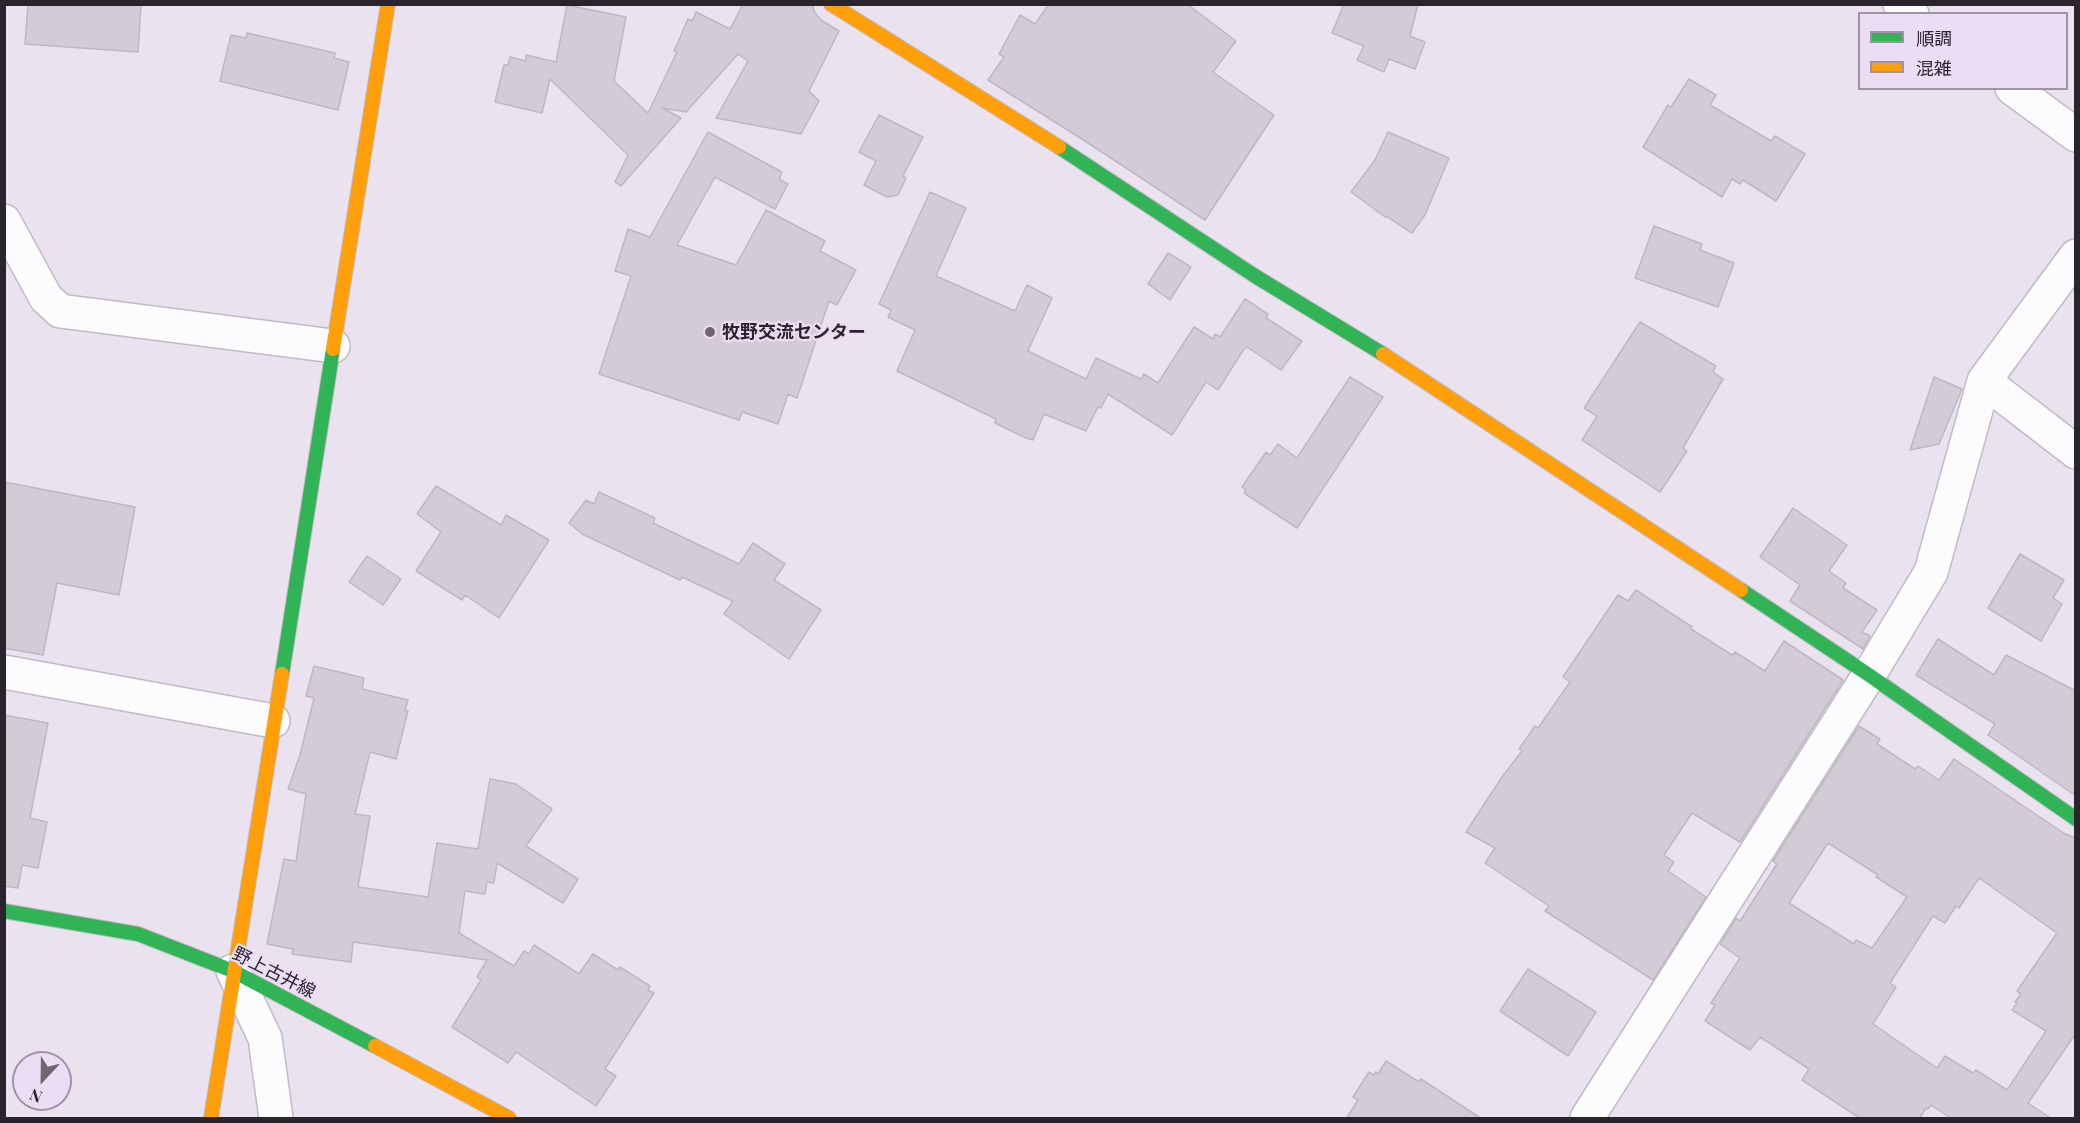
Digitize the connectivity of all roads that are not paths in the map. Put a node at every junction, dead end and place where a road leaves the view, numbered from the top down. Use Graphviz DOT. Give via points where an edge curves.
graph roads {
  1 [pos="388,4"];
  2 [pos="831,4"];
  3 [pos="2015,90"];
  4 [pos="2076,135"];
  5 [pos="4,221"];
  6 [pos="2076,256"];
  7 [pos="333,345"];
  8 [pos="1984,381"];
  9 [pos="2076,452"];
  10 [pos="4,672"];
  11 [pos="1869,675"];
  12 [pos="273,721"];
  13 [pos="2076,819"];
  14 [pos="4,911"];
  15 [pos="233,971"];
  16 [pos="211,1119"];
  17 [pos="276,1119"];
  18 [pos="509,1119"];
  19 [pos="1587,1119"];
  1 -- 7 [label="street"];
  2 -- 11 [label="street" via="1384,355"];
  3 -- 4 [label="street"];
  5 -- 7 [label="street" via="46,298 60,311"];
  6 -- 8 [label="street"];
  7 -- 12 [label="street"];
  8 -- 9 [label="street"];
  8 -- 11 [label="street" via="1931,572"];
  10 -- 12 [label="street"];
  11 -- 13 [label="street"];
  11 -- 19 [label="street"];
  12 -- 15 [label="street"];
  14 -- 15 [label="street, 野上古井線" via="138,934"];
  15 -- 16 [label="street"];
  15 -- 17 [label="street" via="265,1038"];
  15 -- 18 [label="street, 野上古井線"];
}
